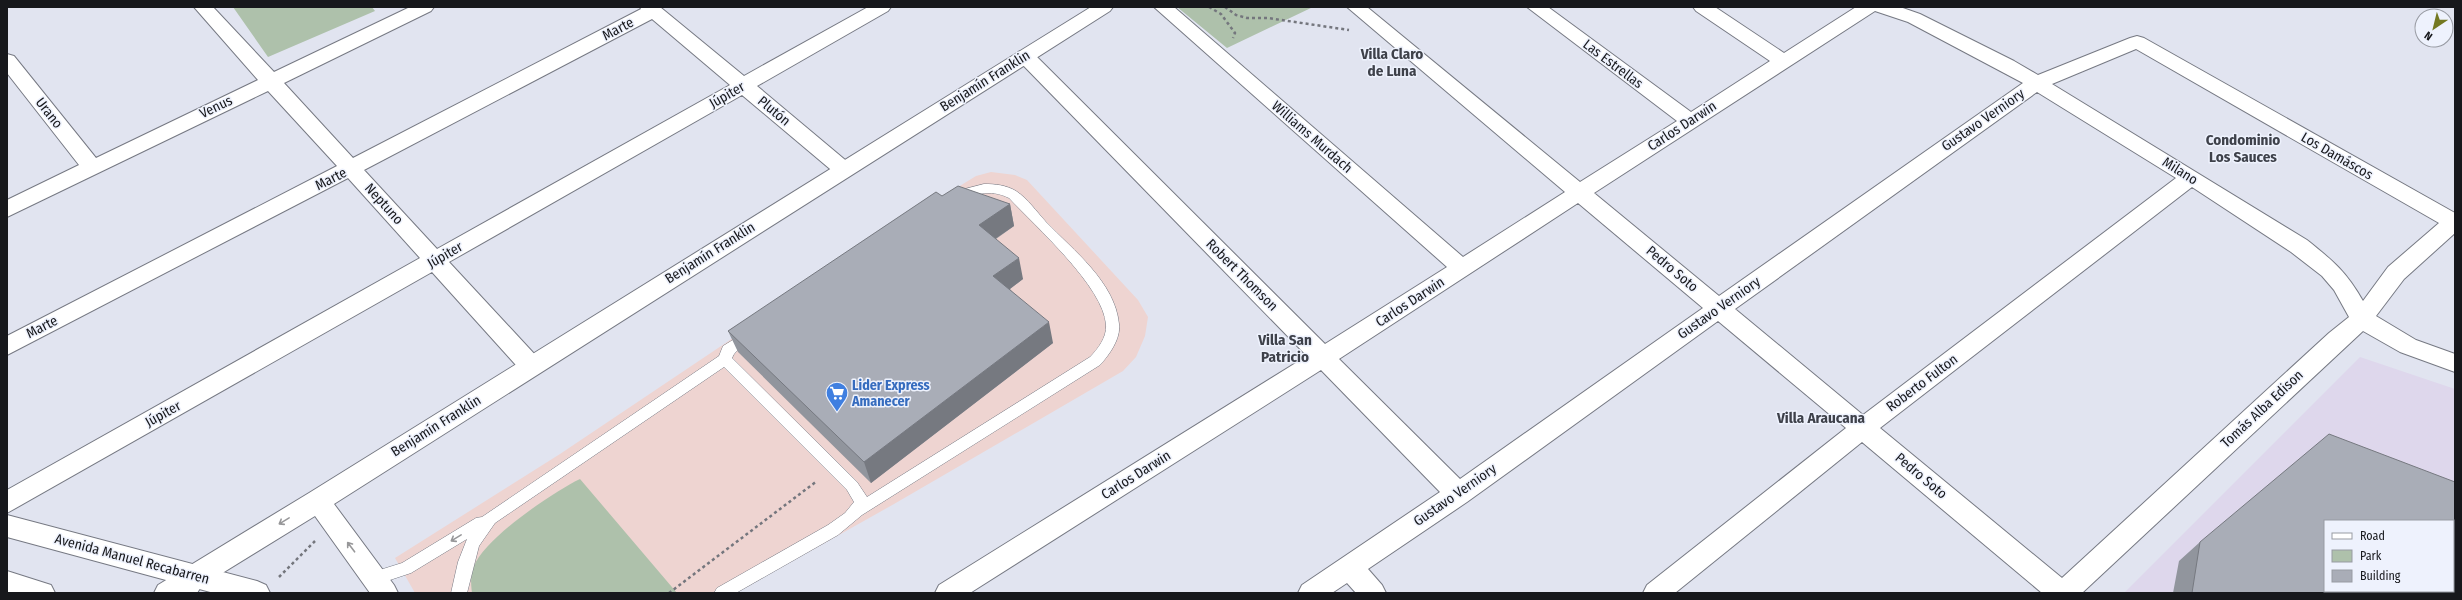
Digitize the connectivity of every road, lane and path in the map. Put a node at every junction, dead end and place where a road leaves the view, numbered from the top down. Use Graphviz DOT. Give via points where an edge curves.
graph roads {
  1 [pos="203,7"];
  2 [pos="425,7"];
  3 [pos="882,7"];
  4 [pos="1104,7"];
  5 [pos="1163,7"];
  6 [pos="1225,7"];
  7 [pos="1356,7"];
  8 [pos="1536,7"];
  9 [pos="1702,7"];
  10 [pos="1869,7"];
  11 [pos="1881,7"];
  12 [pos="651,9"];
  13 [pos="398,12"];
  14 [pos="1391,36"];
  15 [pos="2137,42"];
  16 [pos="1025,56"];
  17 [pos="7,60"];
  18 [pos="1783,61"];
  19 [pos="272,80"];
  20 [pos="2036,82"];
  21 [pos="744,86"];
  22 [pos="1690,121"];
  23 [pos="92,167"];
  24 [pos="351,168"];
  25 [pos="843,169"];
  26 [pos="2190,177"];
  27 [pos="1579,192"];
  28 [pos="942,205"];
  29 [pos="7,209"];
  30 [pos="2455,222"];
  31 [pos="435,260"];
  32 [pos="1462,268"];
  33 [pos="1719,308"];
  34 [pos="2362,319"];
  35 [pos="760,328"];
  36 [pos="7,346"];
  37 [pos="1323,357"];
  38 [pos="725,359"];
  39 [pos="2455,363"];
  40 [pos="531,366"];
  41 [pos="1863,428"];
  42 [pos="834,469"];
  43 [pos="1458,494"];
  44 [pos="318,501"];
  45 [pos="7,502"];
  46 [pos="859,510"];
  47 [pos="490,518"];
  48 [pos="333,522"];
  49 [pos="7,526"];
  50 [pos="1349,567"];
  51 [pos="7,583"];
  52 [pos="188,584"];
  53 [pos="380,586"];
  54 [pos="265,588"];
  55 [pos="42,593"];
  56 [pos="167,593"];
  57 [pos="459,593"];
  58 [pos="669,593"];
  59 [pos="722,593"];
  60 [pos="948,593"];
  61 [pos="1311,593"];
  62 [pos="1373,593"];
  63 [pos="1656,593"];
  64 [pos="2063,593"];
  1 -- 19 [label="street, Neptuno"];
  2 -- 13 [label="street, Venus"];
  3 -- 21 [label="street, Júpiter"];
  4 -- 16 [label="street, Benjamín Franklin"];
  5 -- 32 [label="street, Williams Murdach"];
  6 -- 14 [label="path" via="1236,15 1247,18 1274,19"];
  7 -- 14 [label="street, Pedro Soto"];
  8 -- 22 [label="street, Las Estrellas"];
  9 -- 18 [label="street"];
  10 -- 18 [label="street, Carlos Darwin"];
  11 -- 20 [label="street, Milano" via="1914,18 1963,41"];
  12 -- 21 [label="street, Plutón"];
  12 -- 24 [label="street, Marte"];
  13 -- 19 [label="street, Venus"];
  14 -- 27 [label="street, Pedro Soto"];
  15 -- 20 [label="street, Gustavo Verniory"];
  15 -- 30 [label="street, Los Damáscos"];
  16 -- 25 [label="street, Benjamín Franklin"];
  16 -- 37 [label="street, Robert Thomson"];
  17 -- 23 [label="street, Urano"];
  18 -- 22 [label="street, Carlos Darwin"];
  19 -- 23 [label="street, Venus"];
  19 -- 24 [label="street, Neptuno"];
  20 -- 26 [label="street, Milano"];
  20 -- 33 [label="street, Gustavo Verniory"];
  21 -- 25 [label="street, Plutón"];
  21 -- 31 [label="street, Júpiter"];
  22 -- 27 [label="street, Carlos Darwin"];
  23 -- 29 [label="street, Venus"];
  24 -- 31 [label="street, Neptuno"];
  24 -- 36 [label="street, Marte"];
  25 -- 40 [label="street, Benjamín Franklin"];
  26 -- 34 [label="street, Milano" via="2320,262 2342,284"];
  26 -- 41 [label="street, Roberto Fulton"];
  27 -- 32 [label="street, Carlos Darwin"];
  27 -- 33 [label="street, Pedro Soto"];
  28 -- 46 [label="lane" via="954,196 979,188 996,188 1013,195 1102,292 1112,317 1112,334 1095,361"];
  30 -- 34 [label="street, Tomás Alba Edison" via="2396,273"];
  31 -- 40 [label="street, Neptuno"];
  31 -- 45 [label="street, Júpiter"];
  32 -- 37 [label="street, Carlos Darwin"];
  33 -- 41 [label="street, Pedro Soto"];
  33 -- 43 [label="street, Gustavo Verniory"];
  34 -- 39 [label="street, Milano" via="2408,346"];
  34 -- 64 [label="street, Tomás Alba Edison"];
  35 -- 38 [label="lane" via="728,350"];
  37 -- 43 [label="street, Robert Thomson"];
  37 -- 60 [label="street, Carlos Darwin"];
  38 -- 42 [label="lane"];
  38 -- 47 [label="lane"];
  40 -- 44 [label="street, Benjamín Franklin"];
  41 -- 63 [label="street, Roberto Fulton"];
  41 -- 64 [label="street, Pedro Soto"];
  42 -- 46 [label="lane" via="858,494 862,501"];
  42 -- 58 [label="path"];
  43 -- 50 [label="street, Gustavo Verniory"];
  44 -- 48 [label="street"];
  44 -- 52 [label="street, Benjamín Franklin, one-way"];
  46 -- 59 [label="lane" via="833,530"];
  47 -- 53 [label="lane, one-way"];
  47 -- 57 [label="lane" via="472,540"];
  53 -- 48 [label="street, one-way"];
  48 -- 54 [label="path"];
  49 -- 52 [label="street, Avenida Manuel Recabarren"];
  50 -- 61 [label="street, Gustavo Verniory"];
  50 -- 62 [label="street"];
  51 -- 55 [label="street"];
  52 -- 54 [label="street, Avenida Manuel Recabarren"];
  52 -- 56 [label="street, Benjamín Franklin"];
}
